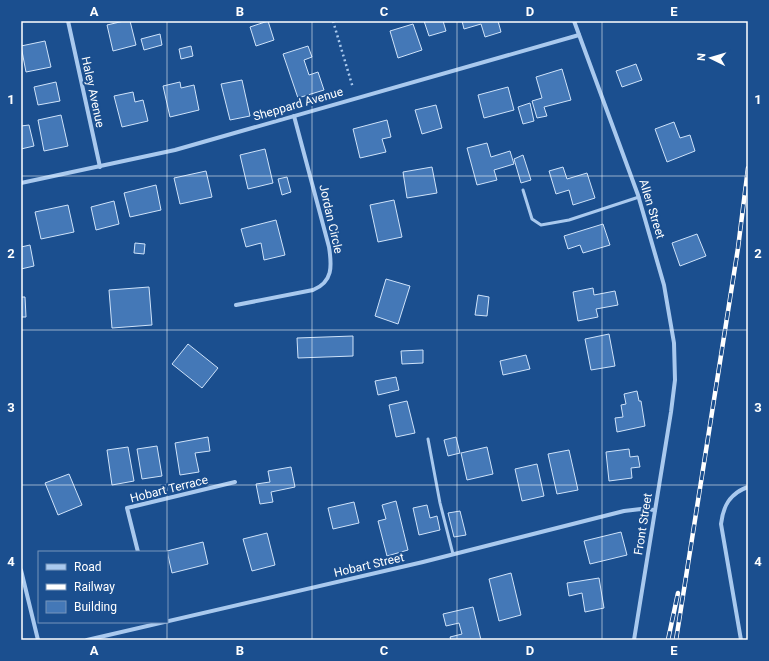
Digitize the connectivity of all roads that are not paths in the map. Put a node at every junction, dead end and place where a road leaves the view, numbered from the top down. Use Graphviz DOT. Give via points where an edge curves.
graph roads {
  1 [pos="68,21"];
  2 [pos="574,21"];
  3 [pos="579,35"];
  4 [pos="294,116"];
  5 [pos="100,167"];
  6 [pos="21,183"];
  7 [pos="523,190"];
  8 [pos="639,197"];
  9 [pos="236,305"];
  10 [pos="671,412"];
  11 [pos="428,439"];
  12 [pos="235,482"];
  13 [pos="748,487"];
  14 [pos="655,510"];
  15 [pos="138,551"];
  16 [pos="453,554"];
  17 [pos="21,570"];
  18 [pos="168,621"];
  19 [pos="154,624"];
  20 [pos="38,640"];
  21 [pos="87,640"];
  22 [pos="634,640"];
  23 [pos="741,640"];
  1 -- 5 [label="street, Haley Avenue"];
  2 -- 3 [label="street, Allen Street"];
  3 -- 4 [label="street, Sheppard Avenue"];
  3 -- 8 [label="street, Allen Street"];
  4 -- 5 [label="street, Sheppard Avenue" via="175,150"];
  4 -- 9 [label="street, Jordan Circle" via="329,247 330,273 324,284 313,290"];
  5 -- 6 [label="street, Sheppard Avenue"];
  7 -- 8 [label="lane" via="532,219 541,225 569,220"];
  8 -- 10 [label="street, Allen Street" via="664,285 672,325 675,380"];
  10 -- 14 [label="street, Front Street"];
  11 -- 16 [label="lane"];
  12 -- 15 [label="street, Hobart Terrace" via="128,508"];
  13 -- 23 [label="street" via="734,494 729,500 724,507 721,524"];
  14 -- 16 [label="street, Hobart Street" via="640,508 624,511"];
  14 -- 22 [label="street, Front Street"];
  16 -- 18 [label="street, Hobart Street"];
  17 -- 20 [label="street"];
  19 -- 21 [label="street, Hobart Street"];
}
